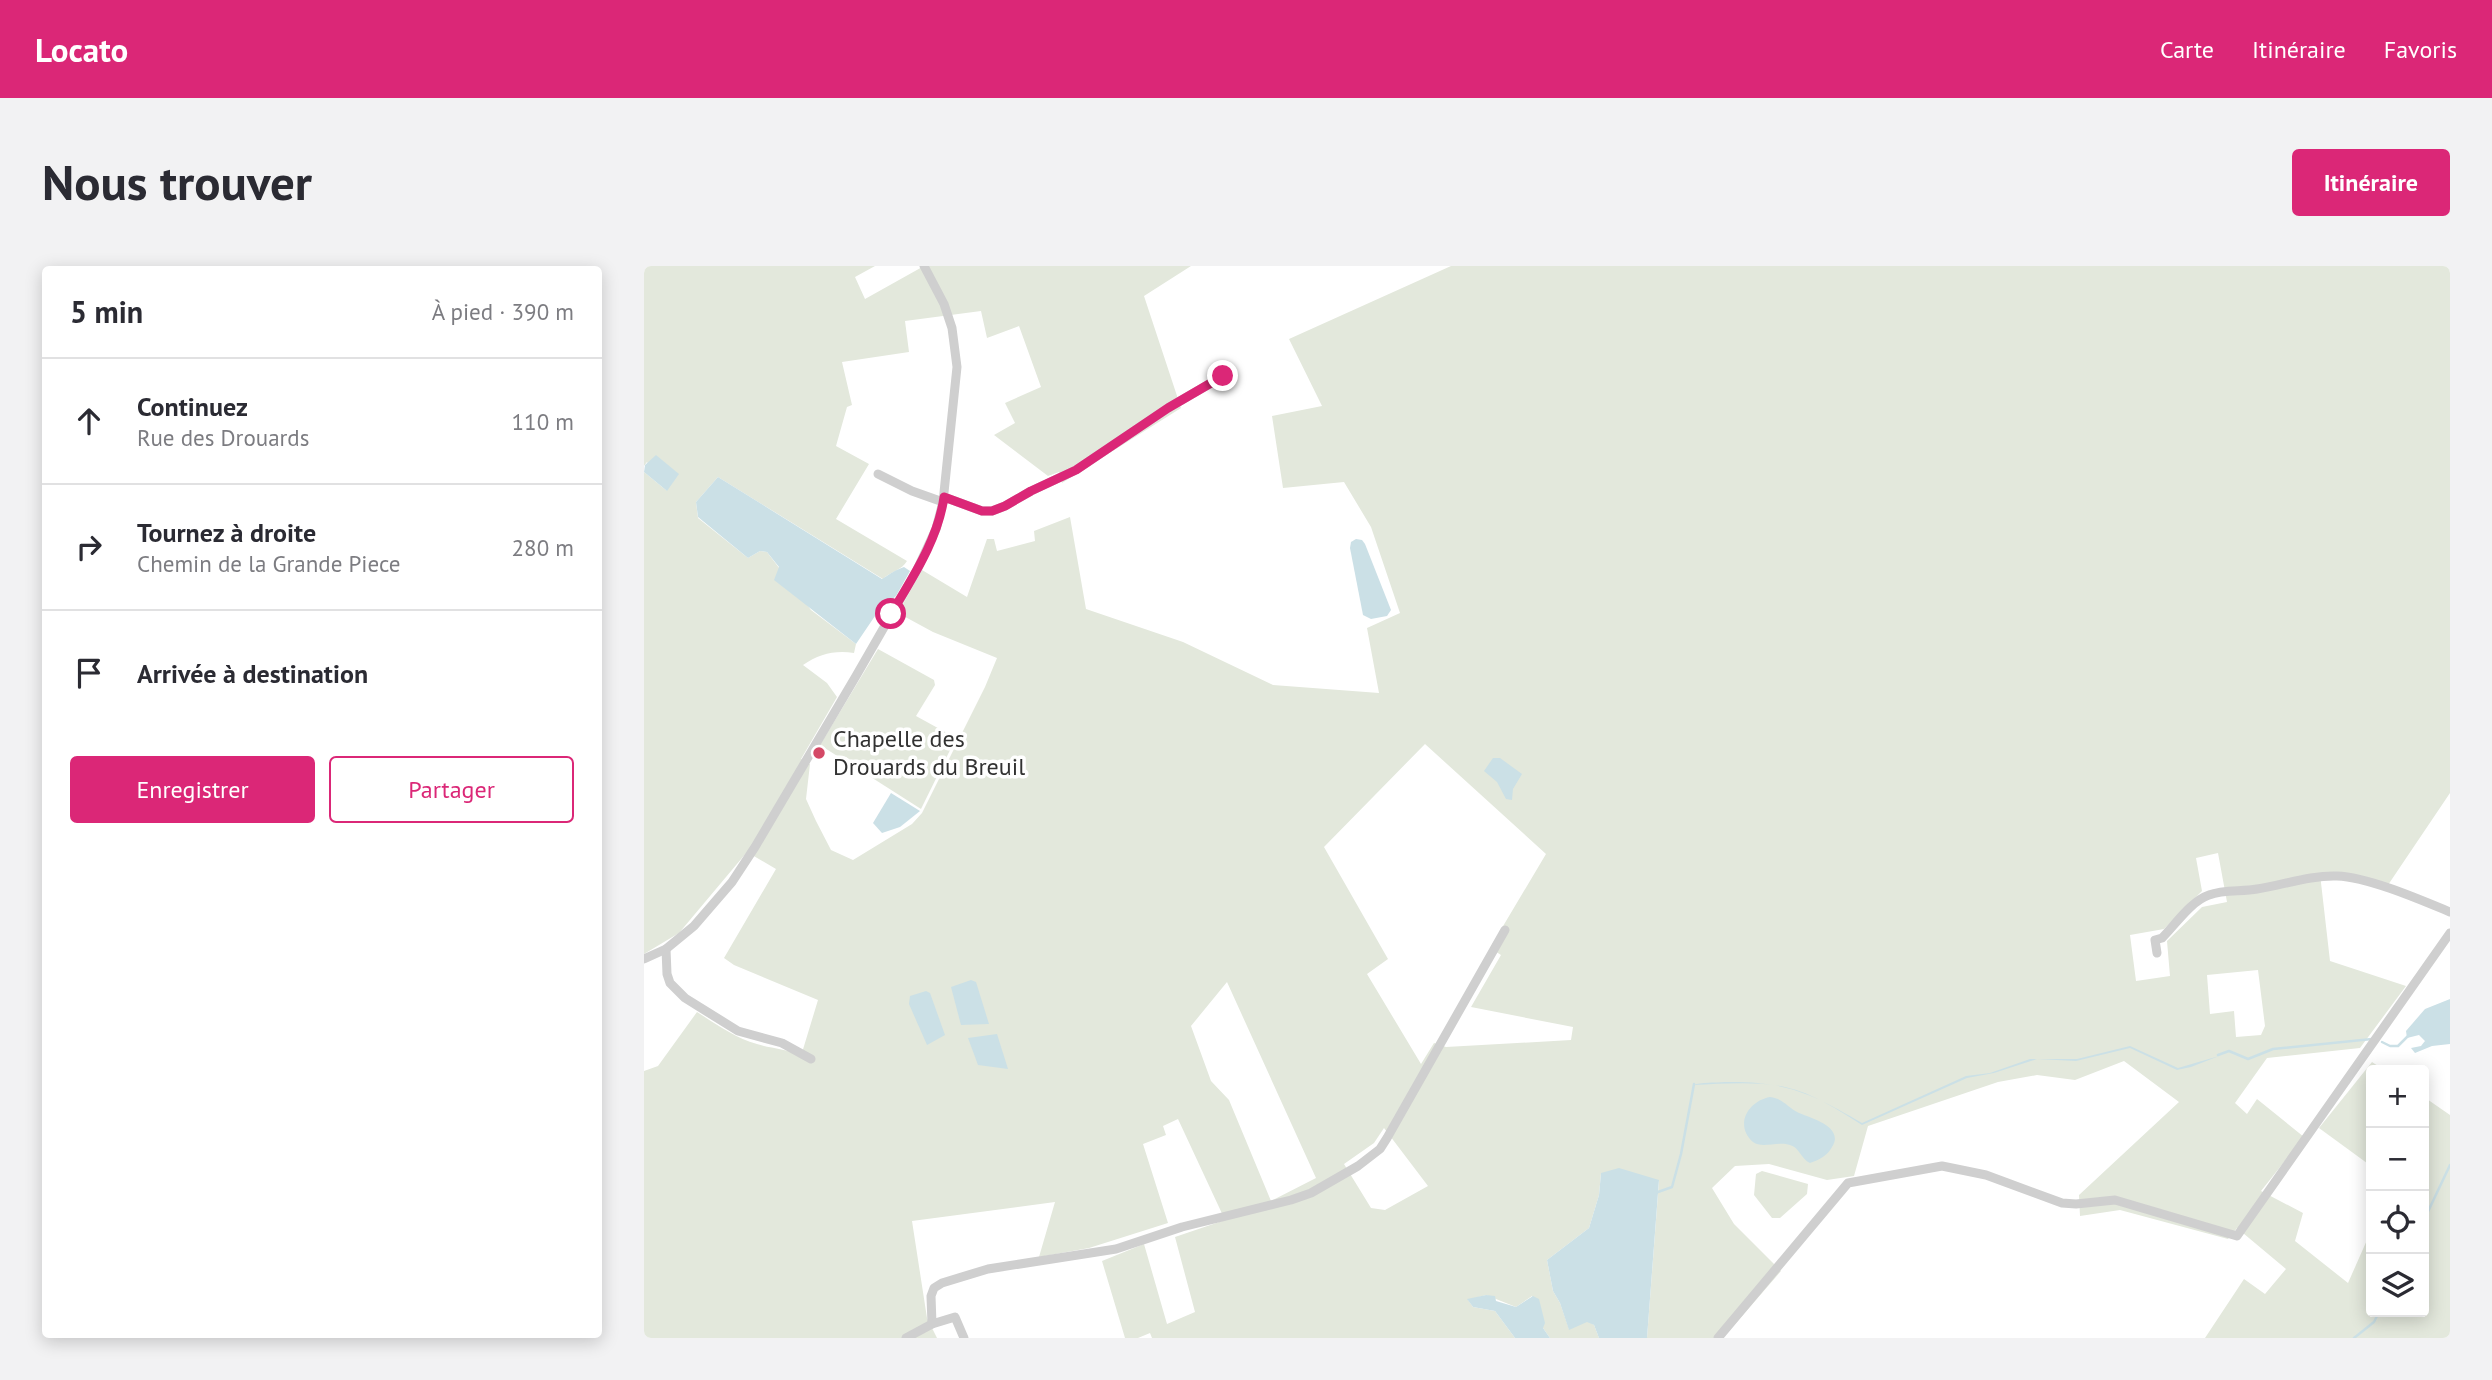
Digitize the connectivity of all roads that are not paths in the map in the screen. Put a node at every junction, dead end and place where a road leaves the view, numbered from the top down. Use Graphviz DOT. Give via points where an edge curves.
graph roads {
  1 [pos="924,266"];
  2 [pos="1223,376"];
  3 [pos="878,474"];
  4 [pos="944,500"];
  5 [pos="2450,912"];
  6 [pos="1505,930"];
  7 [pos="2450,933"];
  8 [pos="666,949"];
  9 [pos="2157,953"];
  10 [pos="644,959"];
  11 [pos="811,1059"];
  12 [pos="932,1324"];
  13 [pos="906,1338"];
  14 [pos="964,1338"];
  15 [pos="1718,1338"];
  1 -- 4 [label="street" via="952,328 957,366"];
  2 -- 4 [label="street" via="1076,470 1005,506 982,511"];
  3 -- 4 [label="street"];
  4 -- 8 [label="street" via="917,570 755,847 721,897"];
  5 -- 9 [label="street" via="2351,878 2316,878 2208,895 2162,939 2155,940"];
  6 -- 12 [label="street" via="1387,1138 1370,1158 1291,1200 1116,1249 988,1269 942,1283 931,1296"];
  7 -- 15 [label="street" via="2237,1236 2115,1200 2062,1203 1986,1175 1942,1166 1848,1183"];
  8 -- 10 [label="street"];
  8 -- 11 [label="street" via="670,983 685,998 738,1031 782,1043"];
  12 -- 13 [label="street"];
  12 -- 14 [label="street" via="955,1317"];
}
